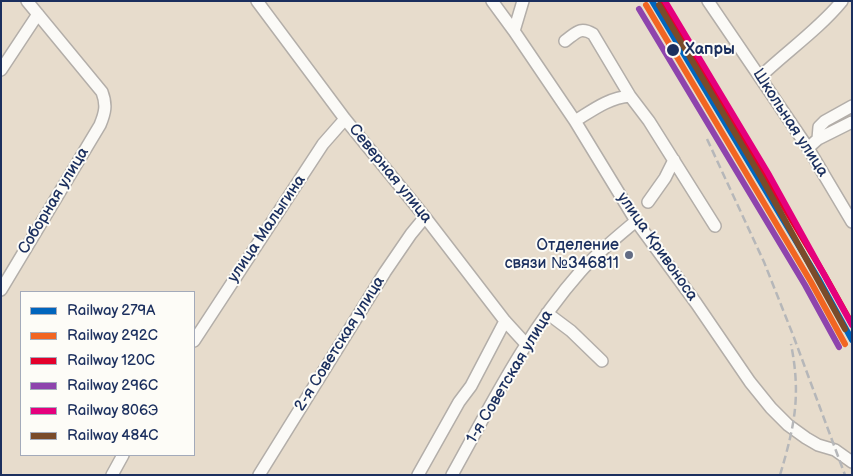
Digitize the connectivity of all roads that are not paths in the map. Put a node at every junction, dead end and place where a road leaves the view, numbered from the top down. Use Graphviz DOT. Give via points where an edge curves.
graph roads {
  1 [pos="27,1"];
  2 [pos="257,1"];
  3 [pos="492,1"];
  4 [pos="523,1"];
  5 [pos="708,1"];
  6 [pos="842,1"];
  7 [pos="38,14"];
  8 [pos="514,31"];
  9 [pos="565,41"];
  10 [pos="1,70"];
  11 [pos="760,77"];
  12 [pos="630,96"];
  13 [pos="852,106"];
  14 [pos="345,119"];
  15 [pos="575,121"];
  16 [pos="852,122"];
  17 [pos="818,139"];
  18 [pos="808,148"];
  19 [pos="674,160"];
  20 [pos="648,202"];
  21 [pos="425,217"];
  22 [pos="636,221"];
  23 [pos="852,222"];
  24 [pos="714,226"];
  25 [pos="1,290"];
  26 [pos="547,313"];
  27 [pos="505,321"];
  28 [pos="195,340"];
  29 [pos="526,344"];
  30 [pos="602,361"];
  31 [pos="122,456"];
  32 [pos="852,462"];
  33 [pos="112,475"];
  34 [pos="259,475"];
  35 [pos="418,475"];
  36 [pos="452,475"];
  1 -- 7 [label="street"];
  2 -- 14 [label="street, Северная улица"];
  3 -- 8 [label="street, улица Кривоноса"];
  4 -- 8 [label="street"];
  5 -- 11 [label="street, Школьная улица"];
  6 -- 11 [label="street" via="815,30"];
  7 -- 10 [label="street"];
  7 -- 25 [label="street, Соборная улица" via="102,92 106,112"];
  8 -- 15 [label="street, улица Кривоноса"];
  9 -- 12 [label="street" via="580,30 592,34"];
  11 -- 18 [label="street, Школьная улица"];
  12 -- 15 [label="street" via="608,100"];
  12 -- 19 [label="street"];
  13 -- 17 [label="street" via="825,121 819,127"];
  14 -- 21 [label="street, Северная улица"];
  14 -- 28 [label="street, улица Малыгина" via="323,144"];
  15 -- 22 [label="street, улица Кривоноса"];
  16 -- 17 [label="street"];
  17 -- 18 [label="street"];
  18 -- 23 [label="street, Школьная улица"];
  19 -- 20 [label="street"];
  19 -- 24 [label="street"];
  21 -- 27 [label="street, Северная улица"];
  21 -- 34 [label="street, 2-я Советская улица" via="385,272"];
  22 -- 26 [label="street, 1-я Советская улица" via="580,271"];
  22 -- 32 [label="street, улица Кривоноса" via="771,408 806,438 835,450"];
  26 -- 29 [label="street, 1-я Советская улица"];
  26 -- 30 [label="street"];
  27 -- 29 [label="street, Северная улица"];
  27 -- 35 [label="street"];
  29 -- 36 [label="street, 1-я Советская улица"];
  31 -- 33 [label="street"];
}
